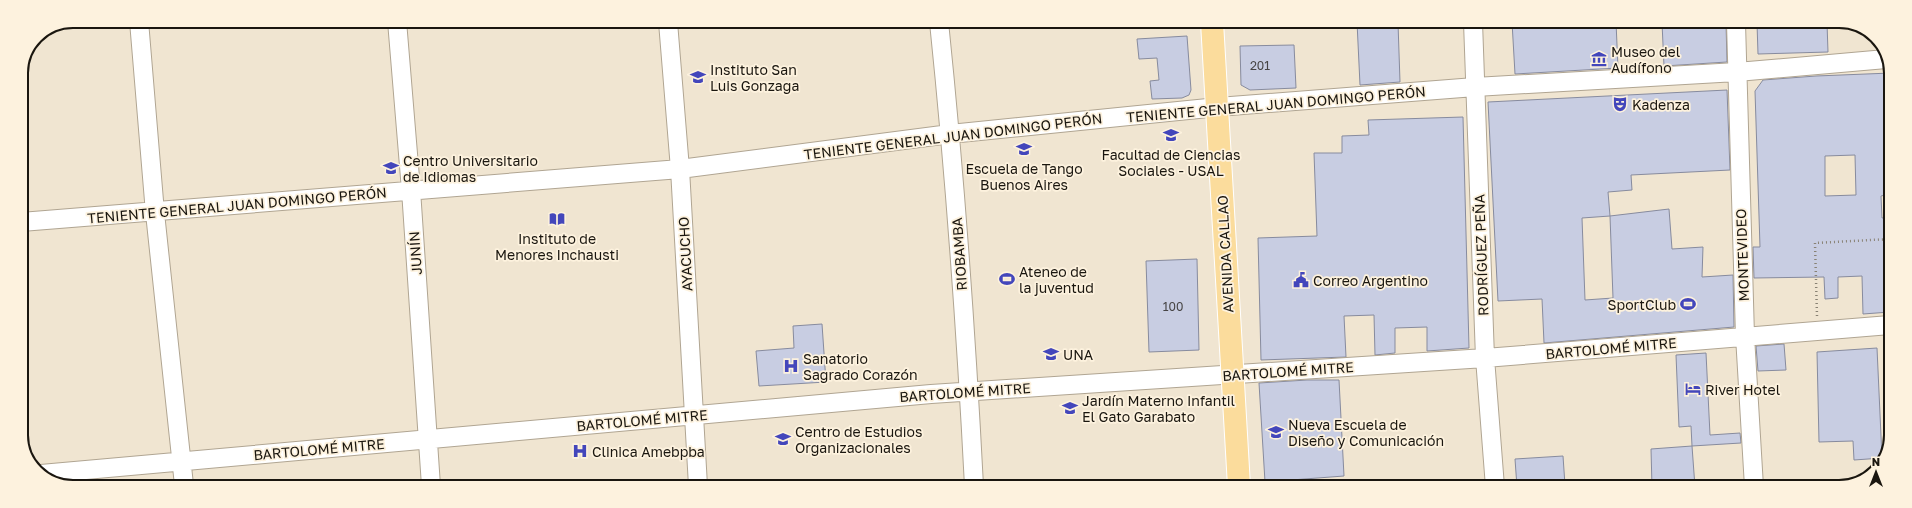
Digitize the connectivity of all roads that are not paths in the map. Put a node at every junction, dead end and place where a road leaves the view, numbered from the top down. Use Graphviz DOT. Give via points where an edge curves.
graph roads {
  1 [pos="140,28"];
  2 [pos="398,28"];
  3 [pos="668,28"];
  4 [pos="940,28"];
  5 [pos="1212,28"];
  6 [pos="1473,28"];
  7 [pos="1736,28"];
  8 [pos="1882,59"];
  9 [pos="1737,72"];
  10 [pos="1475,87"];
  11 [pos="1218,107"];
  12 [pos="950,134"];
  13 [pos="680,169"];
  14 [pos="411,190"];
  15 [pos="155,213"];
  16 [pos="28,222"];
  17 [pos="1884,326"];
  18 [pos="1745,336"];
  19 [pos="1485,358"];
  20 [pos="1232,375"];
  21 [pos="969,391"];
  22 [pos="694,415"];
  23 [pos="428,440"];
  24 [pos="181,462"];
  25 [pos="50,473"];
  26 [pos="183,480"];
  27 [pos="431,480"];
  28 [pos="698,480"];
  29 [pos="974,480"];
  30 [pos="1239,480"];
  31 [pos="1494,480"];
  32 [pos="1754,480"];
  1 -- 15 [label="street"];
  2 -- 14 [label="street, JUNÍN"];
  3 -- 13 [label="street, AYACUCHO"];
  4 -- 12 [label="street, RIOBAMBA"];
  5 -- 11 [label="main road, AVENIDA CALLAO"];
  6 -- 10 [label="street, RODRÍGUEZ PEÑA"];
  7 -- 9 [label="street, MONTEVIDEO"];
  8 -- 9 [label="street, TENIENTE GENERAL JUAN DOMINGO PERÓN"];
  9 -- 10 [label="street, TENIENTE GENERAL JUAN DOMINGO PERÓN"];
  9 -- 18 [label="street, MONTEVIDEO"];
  10 -- 11 [label="street, TENIENTE GENERAL JUAN DOMINGO PERÓN"];
  10 -- 19 [label="street, RODRÍGUEZ PEÑA"];
  11 -- 12 [label="street, TENIENTE GENERAL JUAN DOMINGO PERÓN"];
  11 -- 20 [label="main road, AVENIDA CALLAO"];
  12 -- 13 [label="street, TENIENTE GENERAL JUAN DOMINGO PERÓN"];
  12 -- 21 [label="street, RIOBAMBA"];
  13 -- 14 [label="street, TENIENTE GENERAL JUAN DOMINGO PERÓN"];
  13 -- 22 [label="street, AYACUCHO"];
  14 -- 15 [label="street, TENIENTE GENERAL JUAN DOMINGO PERÓN"];
  14 -- 23 [label="street, JUNÍN"];
  15 -- 16 [label="street, TENIENTE GENERAL JUAN DOMINGO PERÓN"];
  15 -- 24 [label="street"];
  17 -- 18 [label="street, BARTOLOMÉ MITRE"];
  18 -- 19 [label="street, BARTOLOMÉ MITRE"];
  18 -- 32 [label="street, MONTEVIDEO"];
  19 -- 20 [label="street, BARTOLOMÉ MITRE"];
  19 -- 31 [label="street, RODRÍGUEZ PEÑA"];
  20 -- 21 [label="street, BARTOLOMÉ MITRE"];
  20 -- 30 [label="main road, AVENIDA CALLAO"];
  21 -- 22 [label="street, BARTOLOMÉ MITRE"];
  21 -- 29 [label="street, RIOBAMBA"];
  22 -- 23 [label="street, BARTOLOMÉ MITRE"];
  22 -- 28 [label="street, AYACUCHO"];
  23 -- 24 [label="street, BARTOLOMÉ MITRE"];
  23 -- 27 [label="street, JUNÍN"];
  24 -- 25 [label="street, BARTOLOMÉ MITRE"];
  24 -- 26 [label="street"];
}
